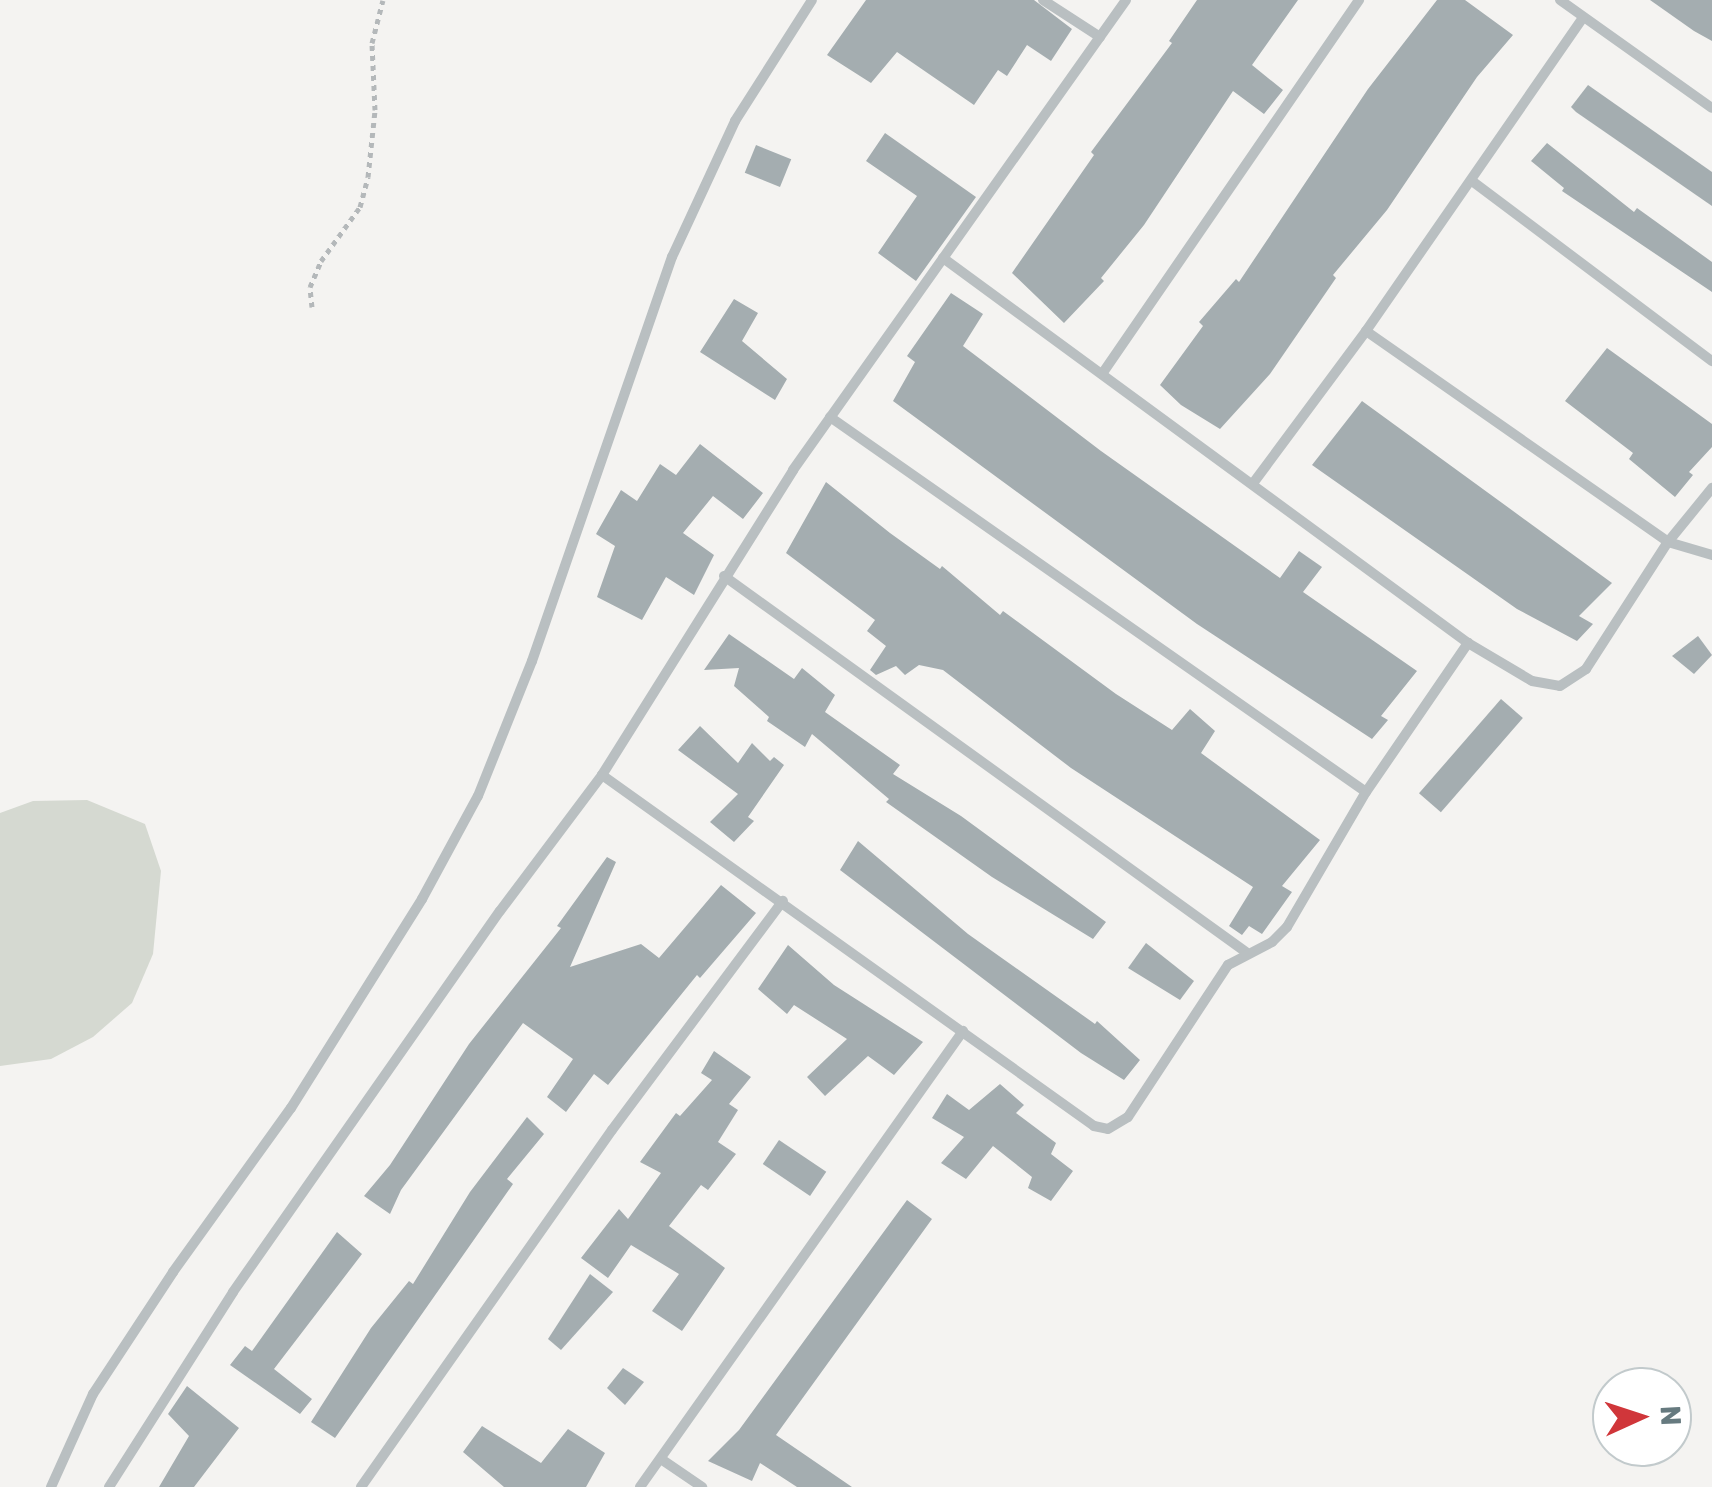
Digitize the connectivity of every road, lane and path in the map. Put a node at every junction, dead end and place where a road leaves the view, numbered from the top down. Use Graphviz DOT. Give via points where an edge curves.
graph roads {
  1 [pos="383,0"];
  2 [pos="812,0"];
  3 [pos="1042,0"];
  4 [pos="1126,0"];
  5 [pos="1360,0"];
  6 [pos="1560,0"];
  7 [pos="1583,18"];
  8 [pos="1100,36"];
  9 [pos="1712,108"];
  10 [pos="1472,181"];
  11 [pos="942,258"];
  12 [pos="312,307"];
  13 [pos="1366,332"];
  14 [pos="1712,361"];
  15 [pos="1102,374"];
  16 [pos="830,417"];
  17 [pos="1254,482"];
  18 [pos="1712,488"];
  19 [pos="1668,542"];
  20 [pos="1712,555"];
  21 [pos="724,576"];
  22 [pos="1468,643"];
  23 [pos="602,774"];
  24 [pos="1366,792"];
  25 [pos="783,901"];
  26 [pos="1246,952"];
  27 [pos="962,1030"];
  28 [pos="660,1459"];
  29 [pos="52,1487"];
  30 [pos="109,1487"];
  31 [pos="362,1487"];
  32 [pos="640,1487"];
  33 [pos="702,1487"];
  1 -- 12 [label="path" via="372,43 368,177 360,207 320,262 310,288"];
  2 -- 29 [label="street" via="736,122 672,257 532,662 478,796 291,1108 93,1394"];
  3 -- 8 [label="street"];
  4 -- 8 [label="street"];
  5 -- 15 [label="street"];
  6 -- 7 [label="street"];
  7 -- 9 [label="street"];
  7 -- 10 [label="street"];
  8 -- 11 [label="street"];
  10 -- 13 [label="street"];
  10 -- 14 [label="street"];
  11 -- 15 [label="street"];
  11 -- 16 [label="street"];
  13 -- 17 [label="street"];
  13 -- 19 [label="street"];
  15 -- 17 [label="street"];
  16 -- 21 [label="street"];
  16 -- 24 [label="street"];
  17 -- 22 [label="street"];
  18 -- 19 [label="street"];
  19 -- 20 [label="street"];
  19 -- 22 [label="street" via="1572,682 1532,681"];
  21 -- 23 [label="street"];
  21 -- 26 [label="street"];
  22 -- 24 [label="street"];
  23 -- 25 [label="street"];
  23 -- 30 [label="street" via="233,1292"];
  24 -- 26 [label="street" via="1287,927"];
  25 -- 27 [label="street"];
  25 -- 31 [label="street" via="612,1130"];
  26 -- 27 [label="street" via="1228,965 1128,1117 1108,1129 1094,1126"];
  27 -- 28 [label="street"];
  28 -- 32 [label="street"];
  28 -- 33 [label="street"];
}
